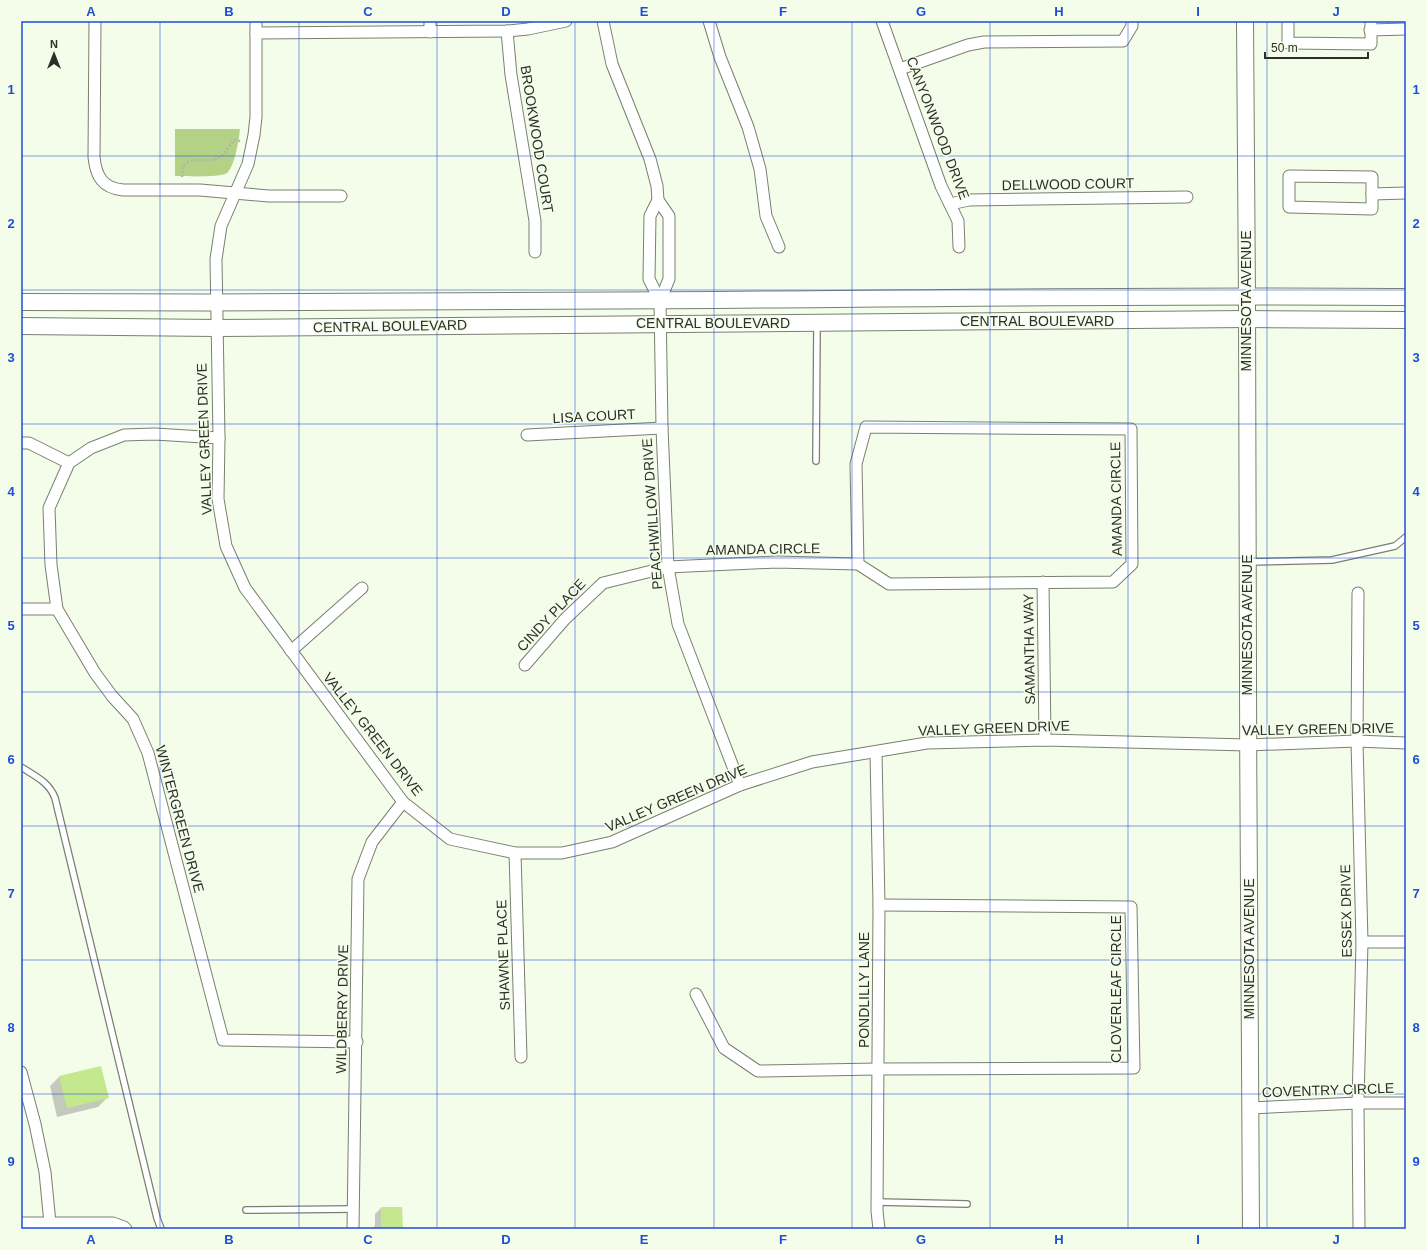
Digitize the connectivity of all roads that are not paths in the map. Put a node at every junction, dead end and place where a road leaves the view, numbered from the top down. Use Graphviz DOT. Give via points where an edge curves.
graph roads {
  1 [pos="95,21"];
  2 [pos="256,21"];
  3 [pos="566,21"];
  4 [pos="603,21"];
  5 [pos="709,21"];
  6 [pos="882,21"];
  7 [pos="1132,21"];
  8 [pos="1245,21"];
  9 [pos="1288,21"];
  10 [pos="1371,25"];
  11 [pos="430,26"];
  12 [pos="1406,29"];
  13 [pos="507,31"];
  14 [pos="256,33"];
  15 [pos="900,69"];
  16 [pos="235,192"];
  17 [pos="1406,193"];
  18 [pos="1372,194"];
  19 [pos="342,196"];
  20 [pos="1187,197"];
  21 [pos="658,200"];
  22 [pos="950,204"];
  23 [pos="779,246"];
  24 [pos="959,246"];
  25 [pos="534,252"];
  26 [pos="1247,295"];
  27 [pos="1406,297"];
  28 [pos="660,300"];
  29 [pos="21,302"];
  30 [pos="216,303"];
  31 [pos="1247,319"];
  32 [pos="1406,320"];
  33 [pos="817,322"];
  34 [pos="660,324"];
  35 [pos="21,326"];
  36 [pos="216,328"];
  37 [pos="662,428"];
  38 [pos="527,435"];
  39 [pos="219,438"];
  40 [pos="21,443"];
  41 [pos="816,461"];
  42 [pos="69,463"];
  43 [pos="1406,537"];
  44 [pos="1247,562"];
  45 [pos="858,564"];
  46 [pos="668,567"];
  47 [pos="1043,582"];
  48 [pos="362,588"];
  49 [pos="1358,593"];
  50 [pos="21,609"];
  51 [pos="57,609"];
  52 [pos="291,651"];
  53 [pos="525,665"];
  54 [pos="1045,740"];
  55 [pos="1357,741"];
  56 [pos="1406,743"];
  57 [pos="1248,745"];
  58 [pos="876,752"];
  59 [pos="21,767"];
  60 [pos="740,785"];
  61 [pos="403,802"];
  62 [pos="515,853"];
  63 [pos="879,905"];
  64 [pos="1362,942"];
  65 [pos="1406,942"];
  66 [pos="696,994"];
  67 [pos="357,1042"];
  68 [pos="521,1058"];
  69 [pos="878,1069"];
  70 [pos="21,1072"];
  71 [pos="1358,1103"];
  72 [pos="1406,1103"];
  73 [pos="1250,1108"];
  74 [pos="877,1202"];
  75 [pos="967,1204"];
  76 [pos="353,1209"];
  77 [pos="246,1210"];
  78 [pos="21,1223"];
  79 [pos="50,1223"];
  80 [pos="126,1229"];
  81 [pos="162,1229"];
  82 [pos="353,1229"];
  83 [pos="879,1229"];
  84 [pos="1251,1229"];
  85 [pos="1359,1229"];
  1 -- 16 [label="street" via="94,157 97,173 102,181 114,189 123,190"];
  2 -- 14 [label="street, VALLEY GREEN DRIVE"];
  3 -- 13 [label="street"];
  4 -- 21 [label="street, PEACHWILLOW DRIVE" via="612,64 650,159"];
  5 -- 23 [label="street" via="720,57 748,127 760,169 766,216"];
  6 -- 15 [label="street, CANYONWOOD DRIVE"];
  7 -- 15 [label="street" via="1132,26 1123,41 984,42 968,45"];
  8 -- 26 [label="street, MINNESOTA AVENUE"];
  9 -- 10 [label="street" via="1288,43 1371,44"];
  10 -- 12 [label="street"];
  11 -- 13 [label="street"];
  11 -- 14 [label="street"];
  13 -- 25 [label="street, BROOKWOOD COURT" via="511,75 535,221"];
  14 -- 16 [label="street, VALLEY GREEN DRIVE" via="254,135 248,164"];
  15 -- 22 [label="street, CANYONWOOD DRIVE" via="941,186"];
  16 -- 19 [label="street" via="269,196"];
  16 -- 30 [label="street, VALLEY GREEN DRIVE" via="223,220 218,242"];
  17 -- 18 [label="street"];
  18 -- 18 [label="street" via="1372,177 1289,176 1289,207 1372,208"];
  20 -- 22 [label="street, DELLWOOD COURT" via="969,200"];
  21 -- 28 [label="street, PEACHWILLOW DRIVE" via="650,216 649,279"];
  21 -- 28 [label="street, PEACHWILLOW DRIVE" via="669,216 669,279"];
  22 -- 24 [label="street, CANYONWOOD DRIVE" via="958,221"];
  26 -- 27 [label="street, CENTRAL BOULEVARD"];
  26 -- 28 [label="street, CENTRAL BOULEVARD"];
  26 -- 31 [label="street, MINNESOTA AVENUE"];
  28 -- 30 [label="street, CENTRAL BOULEVARD"];
  28 -- 34 [label="street, PEACHWILLOW DRIVE"];
  29 -- 30 [label="street, CENTRAL BOULEVARD"];
  30 -- 36 [label="street, VALLEY GREEN DRIVE"];
  31 -- 32 [label="street, CENTRAL BOULEVARD"];
  31 -- 33 [label="street, CENTRAL BOULEVARD"];
  31 -- 44 [label="street, MINNESOTA AVENUE"];
  33 -- 34 [label="street, CENTRAL BOULEVARD"];
  33 -- 41 [label="lane"];
  34 -- 36 [label="street, CENTRAL BOULEVARD"];
  34 -- 37 [label="street, PEACHWILLOW DRIVE"];
  35 -- 36 [label="street, CENTRAL BOULEVARD"];
  36 -- 39 [label="street, VALLEY GREEN DRIVE"];
  37 -- 38 [label="street, LISA COURT"];
  37 -- 46 [label="street, PEACHWILLOW DRIVE"];
  39 -- 42 [label="street" via="124,435 90,448"];
  39 -- 52 [label="street, VALLEY GREEN DRIVE" via="218,499 226,546 245,588"];
  40 -- 42 [label="street" via="29,443"];
  42 -- 51 [label="street, WINTERGREEN DRIVE" via="49,508 51,565"];
  43 -- 44 [label="lane" via="1395,546 1332,560"];
  44 -- 57 [label="street, MINNESOTA AVENUE"];
  45 -- 46 [label="street, AMANDA CIRCLE" via="776,562"];
  45 -- 47 [label="street, AMANDA CIRCLE" via="889,584"];
  45 -- 47 [label="street, AMANDA CIRCLE" via="856,464 866,427 1131,429 1132,564 1113,582"];
  46 -- 53 [label="street, CINDY PLACE" via="602,583 565,619"];
  46 -- 60 [label="street, PEACHWILLOW DRIVE" via="678,624"];
  47 -- 54 [label="street, SAMANTHA WAY"];
  48 -- 52 [label="street"];
  49 -- 55 [label="street, ESSEX DRIVE"];
  50 -- 51 [label="street"];
  51 -- 67 [label="street, WINTERGREEN DRIVE" via="95,673 133,719 148,753 222,1040"];
  52 -- 61 [label="street, VALLEY GREEN DRIVE"];
  54 -- 57 [label="street, VALLEY GREEN DRIVE"];
  54 -- 58 [label="street, VALLEY GREEN DRIVE" via="927,743"];
  55 -- 56 [label="street, VALLEY GREEN DRIVE"];
  55 -- 57 [label="street, VALLEY GREEN DRIVE"];
  55 -- 64 [label="street, ESSEX DRIVE"];
  57 -- 73 [label="street, MINNESOTA AVENUE"];
  58 -- 60 [label="street, VALLEY GREEN DRIVE" via="812,762"];
  58 -- 63 [label="street, PONDLILLY LANE"];
  59 -- 81 [label="lane" via="47,784 55,798 156,1218"];
  60 -- 62 [label="street, VALLEY GREEN DRIVE" via="612,842 562,853"];
  61 -- 62 [label="street, VALLEY GREEN DRIVE" via="450,839"];
  61 -- 67 [label="street, WILDBERRY DRIVE" via="372,842 358,879"];
  62 -- 68 [label="street, SHAWNE PLACE"];
  63 -- 69 [label="street, PONDLILLY LANE"];
  63 -- 69 [label="street, CLOVERLEAF CIRCLE" via="1131,907 1134,1068"];
  64 -- 65 [label="street"];
  64 -- 71 [label="street, ESSEX DRIVE"];
  66 -- 69 [label="street" via="724,1048 758,1071"];
  67 -- 76 [label="street, WILDBERRY DRIVE"];
  69 -- 74 [label="street, PONDLILLY LANE"];
  70 -- 79 [label="street" via="45,1172"];
  71 -- 72 [label="street, COVENTRY CIRCLE"];
  71 -- 73 [label="street, COVENTRY CIRCLE"];
  71 -- 85 [label="street, ESSEX DRIVE"];
  73 -- 84 [label="street, MINNESOTA AVENUE"];
  74 -- 75 [label="lane"];
  74 -- 83 [label="street, PONDLILLY LANE"];
  76 -- 77 [label="lane"];
  76 -- 82 [label="street, WILDBERRY DRIVE"];
  78 -- 79 [label="street"];
  79 -- 80 [label="street" via="113,1223"];
}
